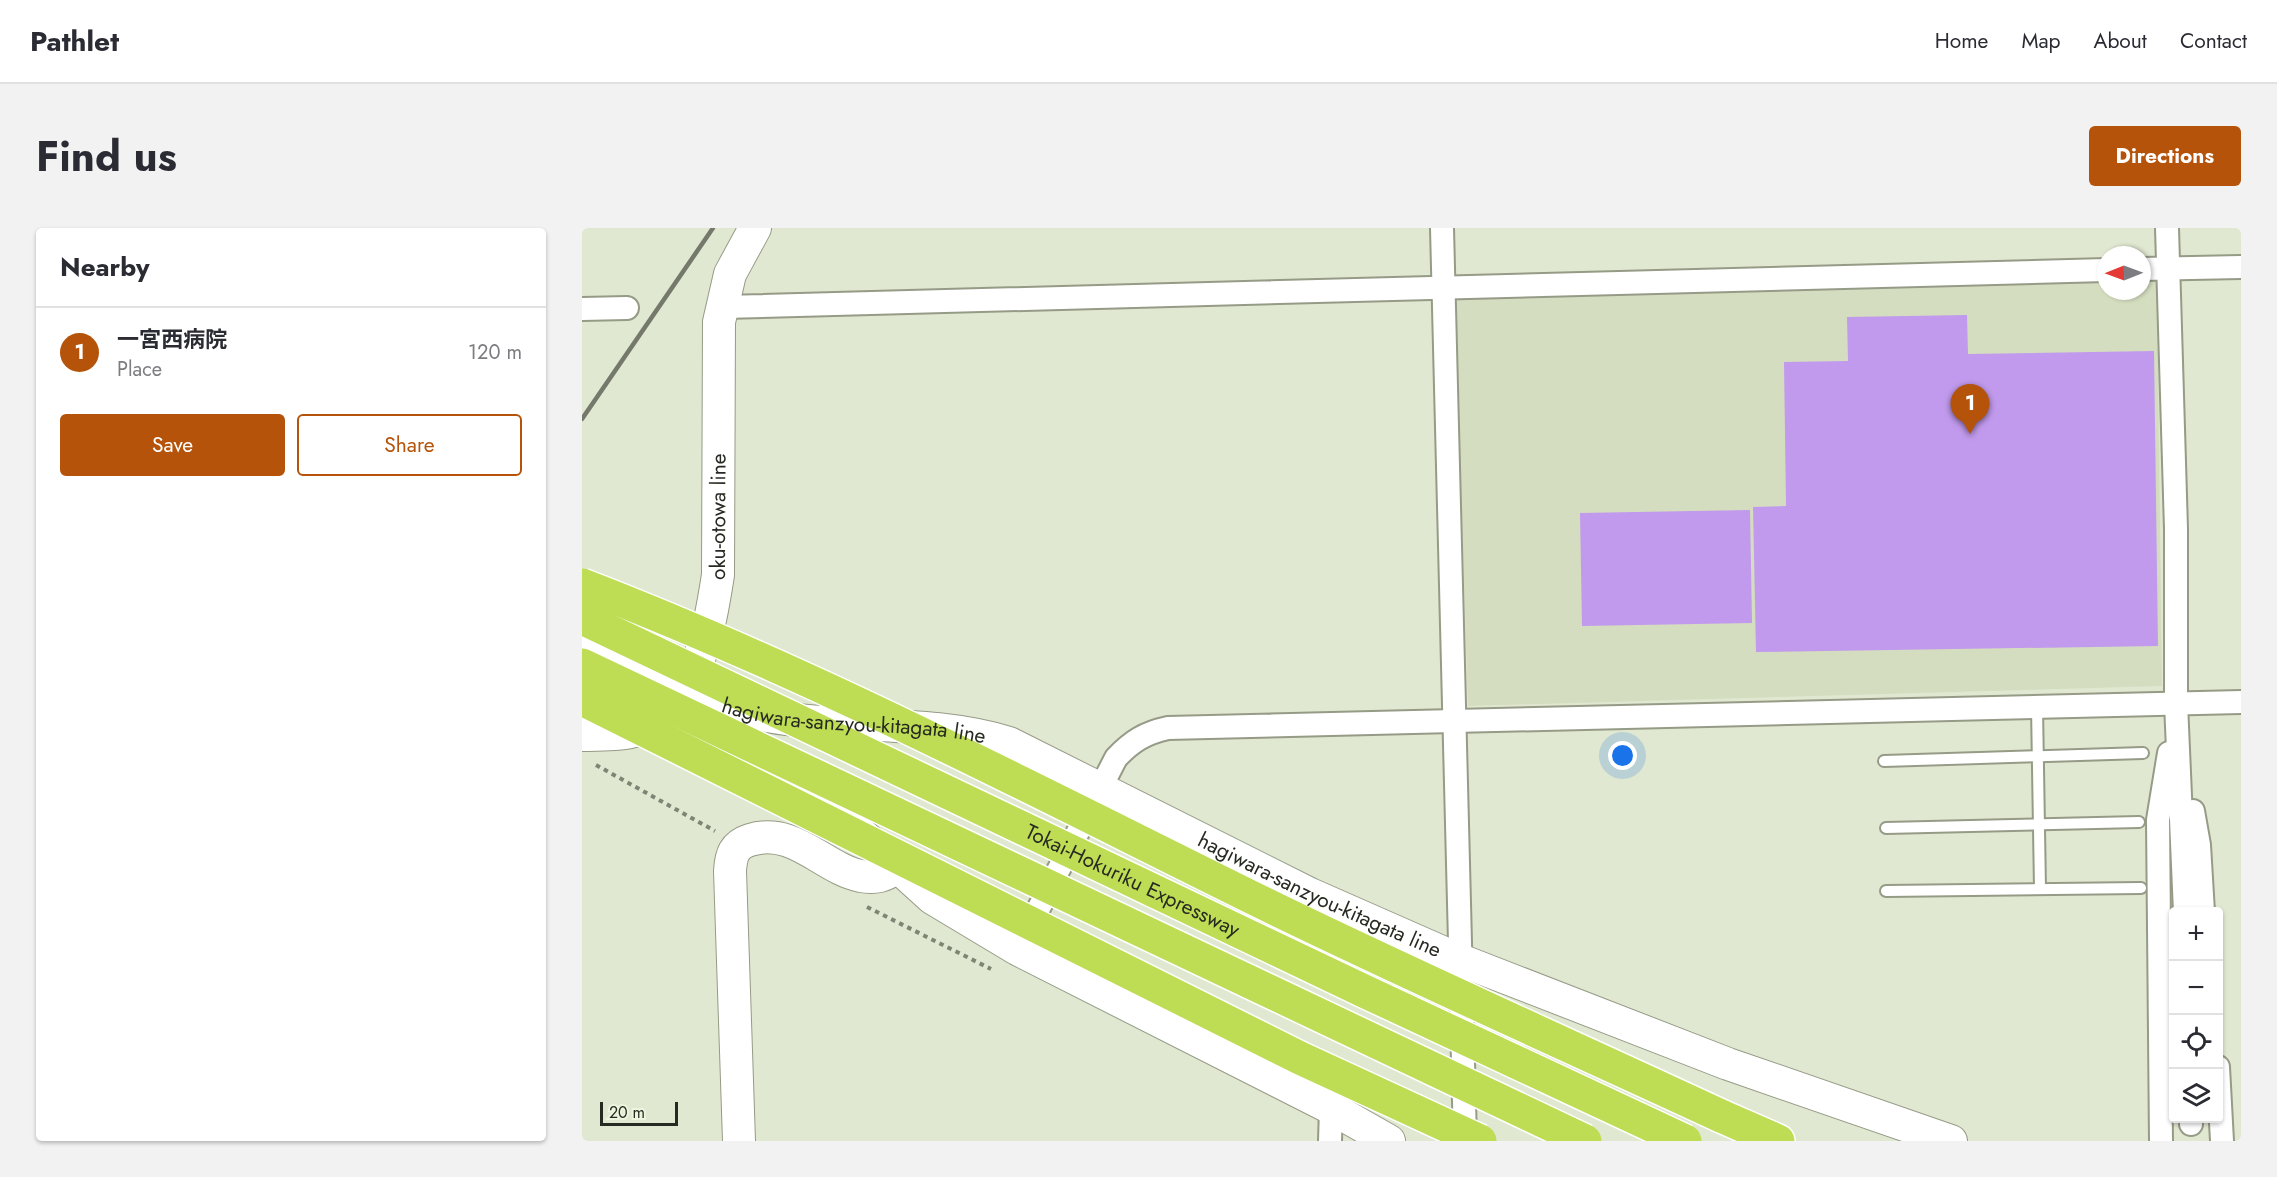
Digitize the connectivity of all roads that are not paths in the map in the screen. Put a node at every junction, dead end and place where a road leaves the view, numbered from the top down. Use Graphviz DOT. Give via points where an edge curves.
graph roads {
  1 [pos="755,228"];
  2 [pos="1442,228"];
  3 [pos="2168,228"];
  4 [pos="2241,267"];
  5 [pos="2168,268"];
  6 [pos="2151,269"];
  7 [pos="2097,270"];
  8 [pos="1444,286"];
  9 [pos="723,307"];
  10 [pos="627,308"];
  11 [pos="582,309"];
  12 [pos="582,585"];
  13 [pos="582,618"];
  14 [pos="582,644"];
  15 [pos="582,665"];
  16 [pos="684,690"];
  17 [pos="582,699"];
  18 [pos="2241,702"];
  19 [pos="2176,703"];
  20 [pos="2037,707"];
  21 [pos="1456,723"];
  22 [pos="584,747"];
  23 [pos="2143,753"];
  24 [pos="2038,756"];
  25 [pos="1884,761"];
  26 [pos="1099,787"];
  27 [pos="2139,822"];
  28 [pos="2039,824"];
  29 [pos="1886,828"];
  30 [pos="896,868"];
  31 [pos="2141,888"];
  32 [pos="2040,889"];
  33 [pos="1886,891"];
  34 [pos="2185,907"];
  35 [pos="2203,907"];
  36 [pos="1017,949"];
  37 [pos="1460,960"];
  38 [pos="2218,1069"];
  39 [pos="1331,1108"];
  40 [pos="739,1141"];
  41 [pos="1330,1141"];
  42 [pos="1389,1141"];
  43 [pos="1465,1141"];
  44 [pos="1480,1141"];
  45 [pos="1585,1141"];
  46 [pos="1686,1141"];
  47 [pos="1778,1141"];
  48 [pos="1951,1141"];
  49 [pos="2161,1141"];
  50 [pos="2222,1141"];
  1 -- 9 [label="main road, oku-otowa line" via="730,274"];
  2 -- 8 [label="street"];
  3 -- 5 [label="street"];
  4 -- 5 [label="street"];
  5 -- 6 [label="street"];
  5 -- 19 [label="street" via="2176,529"];
  7 -- 8 [label="street"];
  8 -- 9 [label="street"];
  8 -- 21 [label="street"];
  9 -- 16 [label="main road, oku-otowa line" via="718,361 718,575 706,637"];
  10 -- 11 [label="street"];
  12 -- 47 [label="highway, bridge" via="761,659 934,738 1327,934"];
  13 -- 46 [label="highway, Tokai-Hokuriku Expressway, bridge"];
  14 -- 16 [label="main road, hagiwara-sanzyou-kitagata line"];
  15 -- 45 [label="highway, Tokai-Hokuriku Expressway, bridge"];
  16 -- 22 [label="main road, oku-otowa line" via="658,718 635,731"];
  16 -- 26 [label="main road, hagiwara-sanzyou-kitagata line" via="786,719 976,733 1009,743"];
  16 -- 30 [label="main road, hagiwara-sanzyou-kitagata line" via="748,733 841,813"];
  17 -- 44 [label="highway, bridge" via="1237,1028"];
  18 -- 19 [label="street"];
  19 -- 20 [label="street"];
  19 -- 34 [label="street"];
  19 -- 35 [label="street" via="2199,845"];
  19 -- 49 [label="street" via="2158,820"];
  20 -- 21 [label="street"];
  20 -- 24 [label="lane"];
  21 -- 26 [label="street" via="1168,728 1148,732 1131,742"];
  21 -- 37 [label="street"];
  23 -- 24 [label="lane"];
  24 -- 25 [label="lane"];
  24 -- 28 [label="lane"];
  26 -- 36 [label="street"];
  26 -- 37 [label="main road, hagiwara-sanzyou-kitagata line" via="1310,894"];
  27 -- 28 [label="lane"];
  28 -- 29 [label="lane"];
  28 -- 32 [label="lane"];
  30 -- 36 [label="main road, hagiwara-sanzyou-kitagata line" via="932,898"];
  30 -- 40 [label="main road" via="884,876 859,876 777,837 758,837 740,843 731,859 730,871"];
  31 -- 32 [label="lane"];
  32 -- 33 [label="lane"];
  36 -- 39 [label="main road, hagiwara-sanzyou-kitagata line"];
  37 -- 43 [label="street"];
  37 -- 48 [label="main road, hagiwara-sanzyou-kitagata line" via="1728,1064"];
  38 -- 50 [label="street"];
  39 -- 41 [label="street"];
  39 -- 42 [label="main road, hagiwara-sanzyou-kitagata line"];
}
